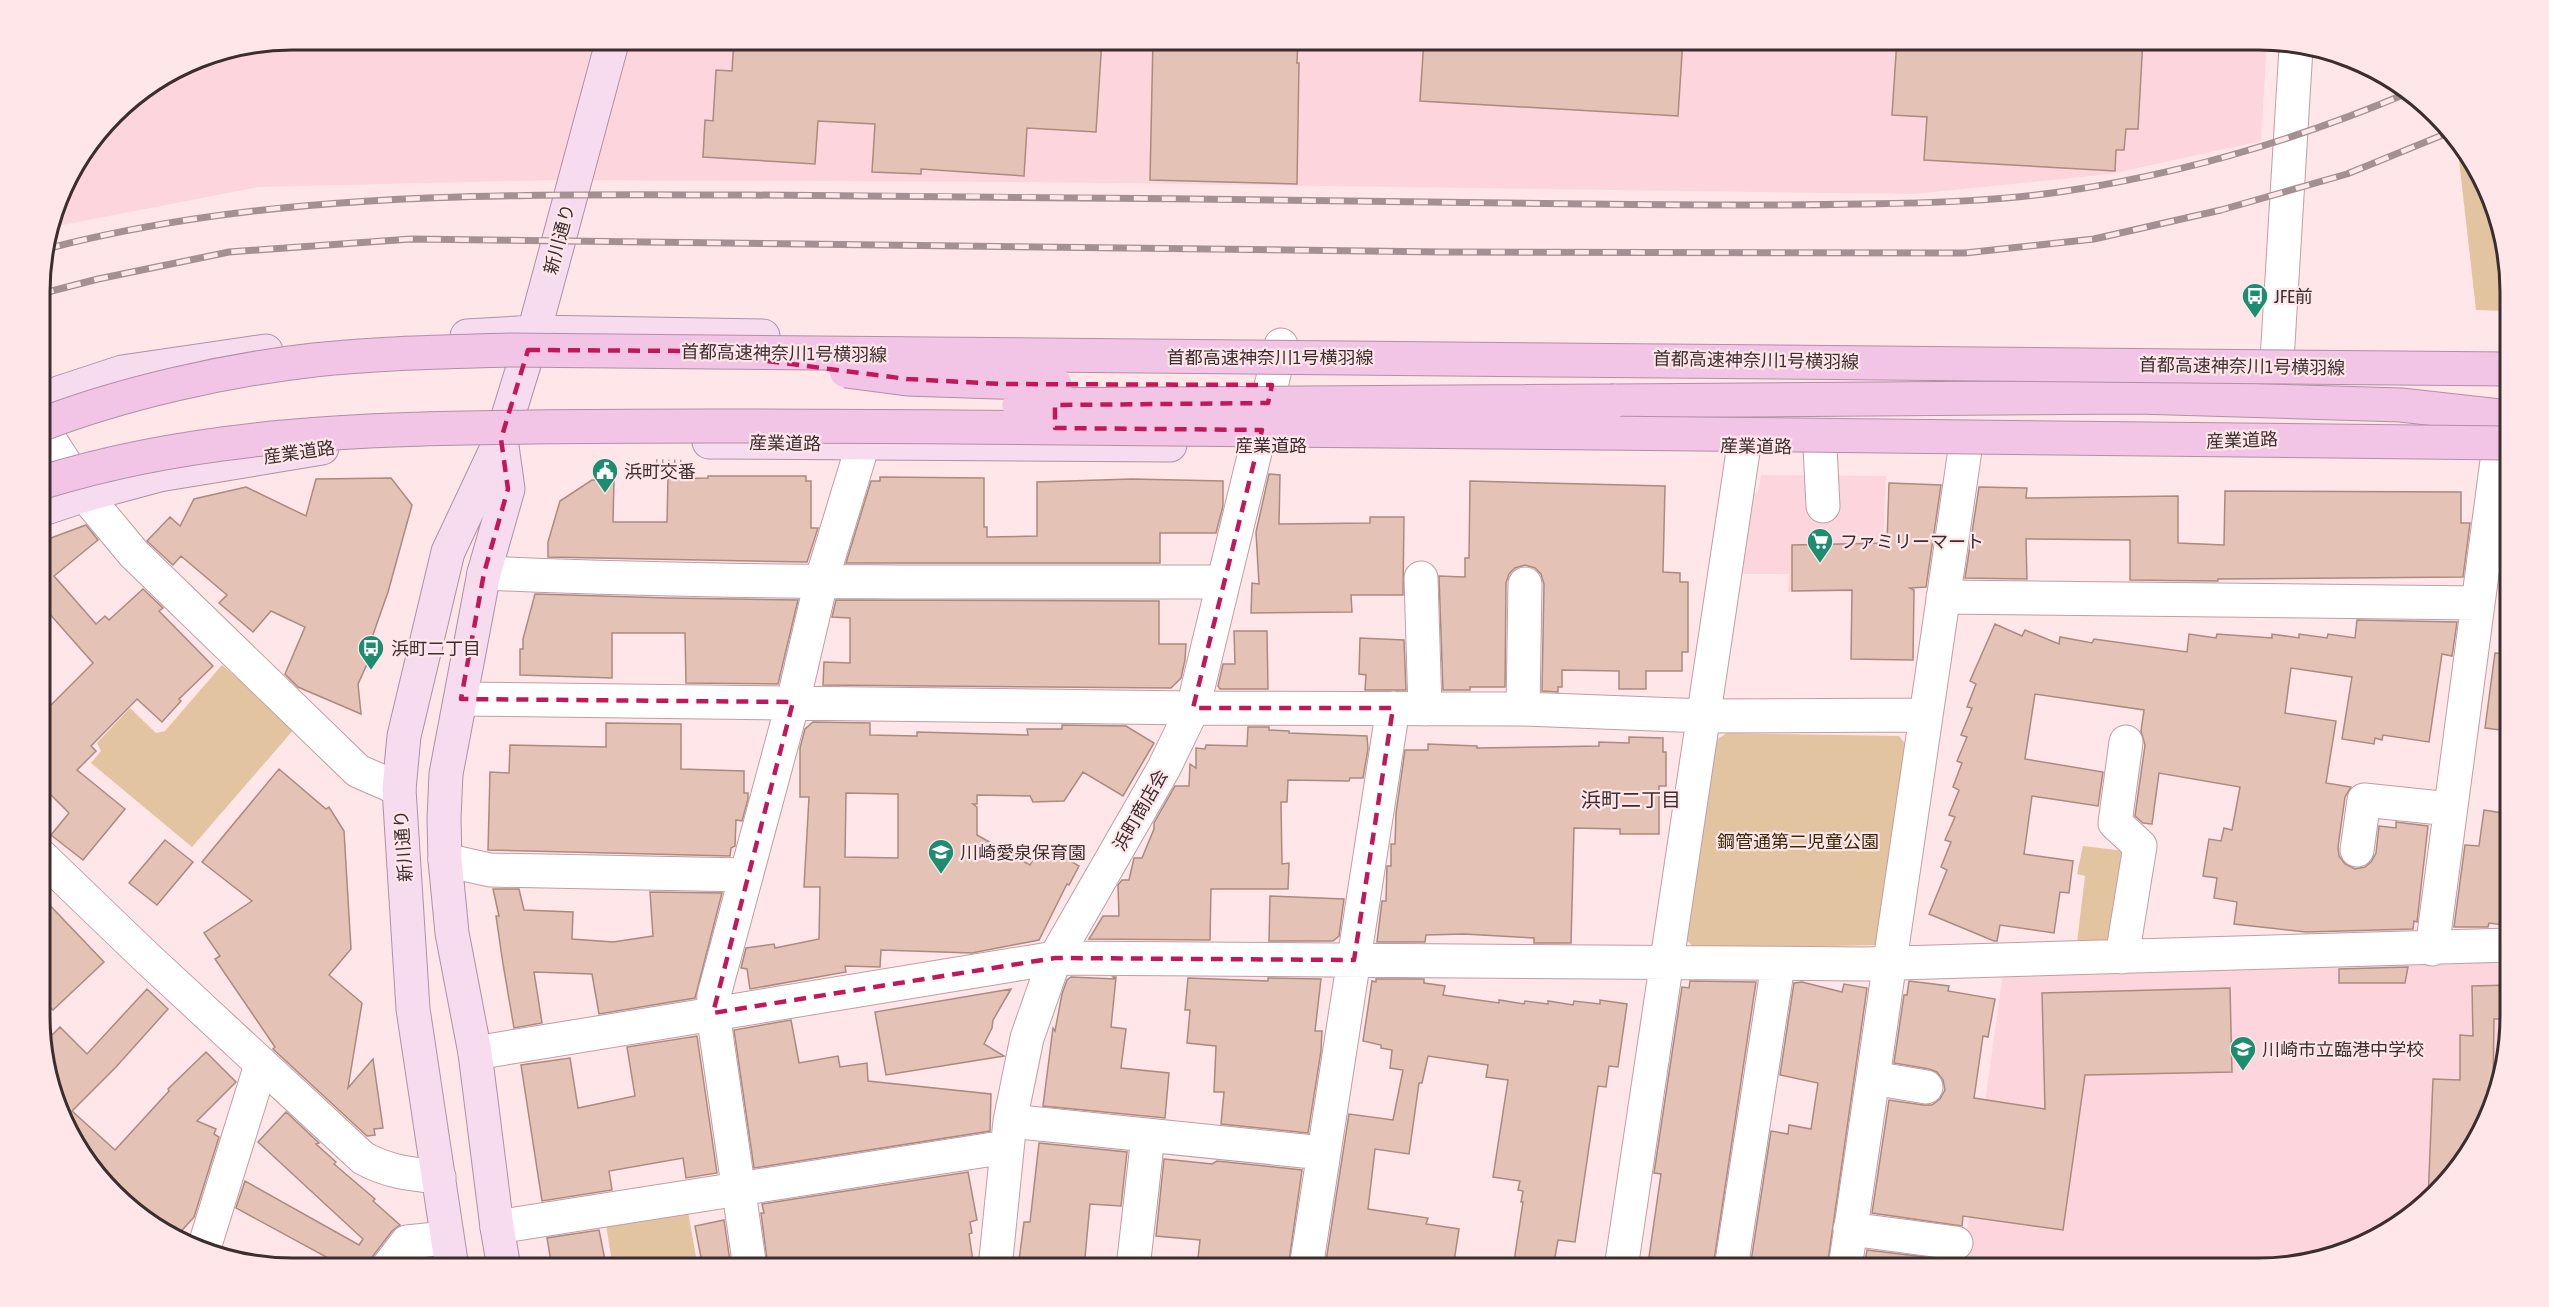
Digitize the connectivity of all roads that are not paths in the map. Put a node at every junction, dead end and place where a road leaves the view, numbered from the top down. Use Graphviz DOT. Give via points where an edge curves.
graph roads {
  1 [pos="610,50"];
  2 [pos="2296,53"];
  3 [pos="534,332"];
  4 [pos="1281,345"];
  5 [pos="690,351"];
  6 [pos="1931,354"];
  7 [pos="2277,360"];
  8 [pos="2500,367"];
  9 [pos="2500,367"];
  10 [pos="1613,394"];
  11 [pos="50,396"];
  12 [pos="50,421"];
  13 [pos="661,425"];
  14 [pos="2500,429"];
  15 [pos="2500,430"];
  16 [pos="2500,430"];
  17 [pos="501,439"];
  18 [pos="50,440"];
  19 [pos="863,444"];
  20 [pos="1259,445"];
  21 [pos="1744,445"];
  22 [pos="1820,447"];
  23 [pos="1965,450"];
  24 [pos="2500,467"];
  25 [pos="50,480"];
  26 [pos="85,495"];
  27 [pos="50,507"];
  28 [pos="1823,507"];
  29 [pos="484,573"];
  30 [pos="1421,578"];
  31 [pos="821,582"];
  32 [pos="1222,582"];
  33 [pos="1525,584"];
  34 [pos="1943,597"];
  35 [pos="2478,603"];
  36 [pos="461,699"];
  37 [pos="793,702"];
  38 [pos="1193,708"];
  39 [pos="1393,708"];
  40 [pos="1425,709"];
  41 [pos="1523,709"];
  42 [pos="1926,715"];
  43 [pos="1704,716"];
  44 [pos="2126,742"];
  45 [pos="399,789"];
  46 [pos="2450,810"];
  47 [pos="2357,850"];
  48 [pos="445,860"];
  49 [pos="50,864"];
  50 [pos="745,875"];
  51 [pos="2500,946"];
  52 [pos="2432,949"];
  53 [pos="1055,957"];
  54 [pos="2122,957"];
  55 [pos="1354,960"];
  56 [pos="1666,962"];
  57 [pos="1890,963"];
  58 [pos="1778,965"];
  59 [pos="713,1013"];
  60 [pos="475,1053"];
  61 [pos="261,1065"];
  62 [pos="1873,1078"];
  63 [pos="1926,1087"];
  64 [pos="1008,1134"];
  65 [pos="1148,1136"];
  66 [pos="1323,1153"];
  67 [pos="439,1177"];
  68 [pos="737,1189"];
  69 [pos="496,1227"];
  70 [pos="1850,1229"];
  71 [pos="206,1242"];
  72 [pos="1956,1243"];
  73 [pos="449,1253"];
  74 [pos="395,1258"];
  75 [pos="502,1258"];
  76 [pos="748,1258"];
  77 [pos="996,1258"];
  78 [pos="1134,1258"];
  79 [pos="1307,1258"];
  80 [pos="1622,1258"];
  81 [pos="1733,1258"];
  82 [pos="1846,1258"];
  1 -- 3 [label="main road, 新川通り"];
  2 -- 7 [label="street"];
  3 -- 4 [label="main road"];
  3 -- 11 [label="main road" via="311,345 122,372"];
  3 -- 17 [label="main road, 新川通り"];
  4 -- 6 [label="main road"];
  4 -- 20 [label="street, 浜町商店会"];
  5 -- 9 [label="highway, 首都高速神奈川1号横羽線, bridge"];
  5 -- 10 [label="highway, bridge" via="907,379 1002,384"];
  5 -- 12 [label="highway, 首都高速神奈川1号横羽線, bridge" via="510,350 314,360 140,394"];
  6 -- 7 [label="main road"];
  6 -- 10 [label="highway"];
  7 -- 8 [label="main road"];
  10 -- 13 [label="highway, bridge" via="792,407"];
  10 -- 14 [label="highway" via="2137,397 2401,405"];
  13 -- 15 [label="highway, bridge"];
  13 -- 25 [label="highway, bridge" via="432,428 284,435 142,457"];
  16 -- 23 [label="main road, 産業道路"];
  17 -- 19 [label="main road, 産業道路"];
  17 -- 26 [label="main road, 産業道路" via="311,448 159,475"];
  17 -- 29 [label="main road, 新川通り" via="508,489"];
  17 -- 45 [label="main road, 新川通り" via="448,552 404,735"];
  18 -- 26 [label="street"];
  19 -- 20 [label="main road, 産業道路"];
  19 -- 31 [label="street"];
  20 -- 21 [label="main road, 産業道路"];
  20 -- 32 [label="street, 浜町商店会"];
  21 -- 22 [label="main road, 産業道路"];
  21 -- 43 [label="street" via="1739,527"];
  22 -- 23 [label="main road, 産業道路"];
  22 -- 28 [label="street"];
  23 -- 34 [label="street"];
  24 -- 35 [label="street"];
  26 -- 27 [label="main road, 産業道路"];
  26 -- 45 [label="street" via="134,554 358,771"];
  29 -- 31 [label="street"];
  29 -- 36 [label="main road, 新川通り"];
  30 -- 40 [label="street"];
  31 -- 32 [label="street"];
  31 -- 37 [label="street"];
  32 -- 38 [label="street, 浜町商店会"];
  33 -- 41 [label="street"];
  34 -- 35 [label="street"];
  34 -- 42 [label="street"];
  35 -- 46 [label="street"];
  36 -- 37 [label="street"];
  36 -- 48 [label="main road, 新川通り" via="446,774"];
  37 -- 38 [label="street"];
  37 -- 50 [label="street"];
  38 -- 39 [label="street"];
  38 -- 53 [label="street, 浜町商店会" via="1164,768"];
  39 -- 40 [label="street"];
  39 -- 55 [label="street"];
  40 -- 41 [label="street"];
  41 -- 43 [label="street"];
  42 -- 43 [label="street"];
  42 -- 57 [label="street"];
  43 -- 56 [label="street"];
  44 -- 54 [label="street" via="2115,823 2140,846"];
  45 -- 67 [label="main road, 新川通り" via="412,1009"];
  46 -- 47 [label="street" via="2364,800"];
  46 -- 52 [label="street"];
  48 -- 50 [label="street" via="490,870"];
  48 -- 60 [label="main road, 新川通り" via="452,933"];
  49 -- 61 [label="street"];
  50 -- 59 [label="street" via="714,995"];
  51 -- 52 [label="street"];
  52 -- 54 [label="street"];
  53 -- 55 [label="street"];
  53 -- 59 [label="street"];
  53 -- 64 [label="street, 浜町商店会" via="1027,1038"];
  54 -- 57 [label="street"];
  55 -- 56 [label="street"];
  55 -- 66 [label="street"];
  56 -- 58 [label="street"];
  56 -- 80 [label="street"];
  57 -- 58 [label="street"];
  57 -- 62 [label="street"];
  58 -- 81 [label="street"];
  59 -- 60 [label="street"];
  59 -- 68 [label="street"];
  60 -- 69 [label="main road, 新川通り"];
  61 -- 67 [label="street" via="363,1158 400,1173"];
  61 -- 71 [label="street"];
  62 -- 63 [label="street"];
  62 -- 70 [label="street"];
  64 -- 65 [label="street"];
  64 -- 68 [label="street"];
  64 -- 77 [label="street, 浜町商店会"];
  65 -- 66 [label="street"];
  65 -- 78 [label="street"];
  66 -- 79 [label="street"];
  67 -- 73 [label="main road, 新川通り"];
  68 -- 69 [label="street"];
  68 -- 76 [label="street"];
  69 -- 75 [label="main road, 新川通り"];
  70 -- 72 [label="street"];
  70 -- 82 [label="street"];
  73 -- 74 [label="street" via="407,1242"];
}
